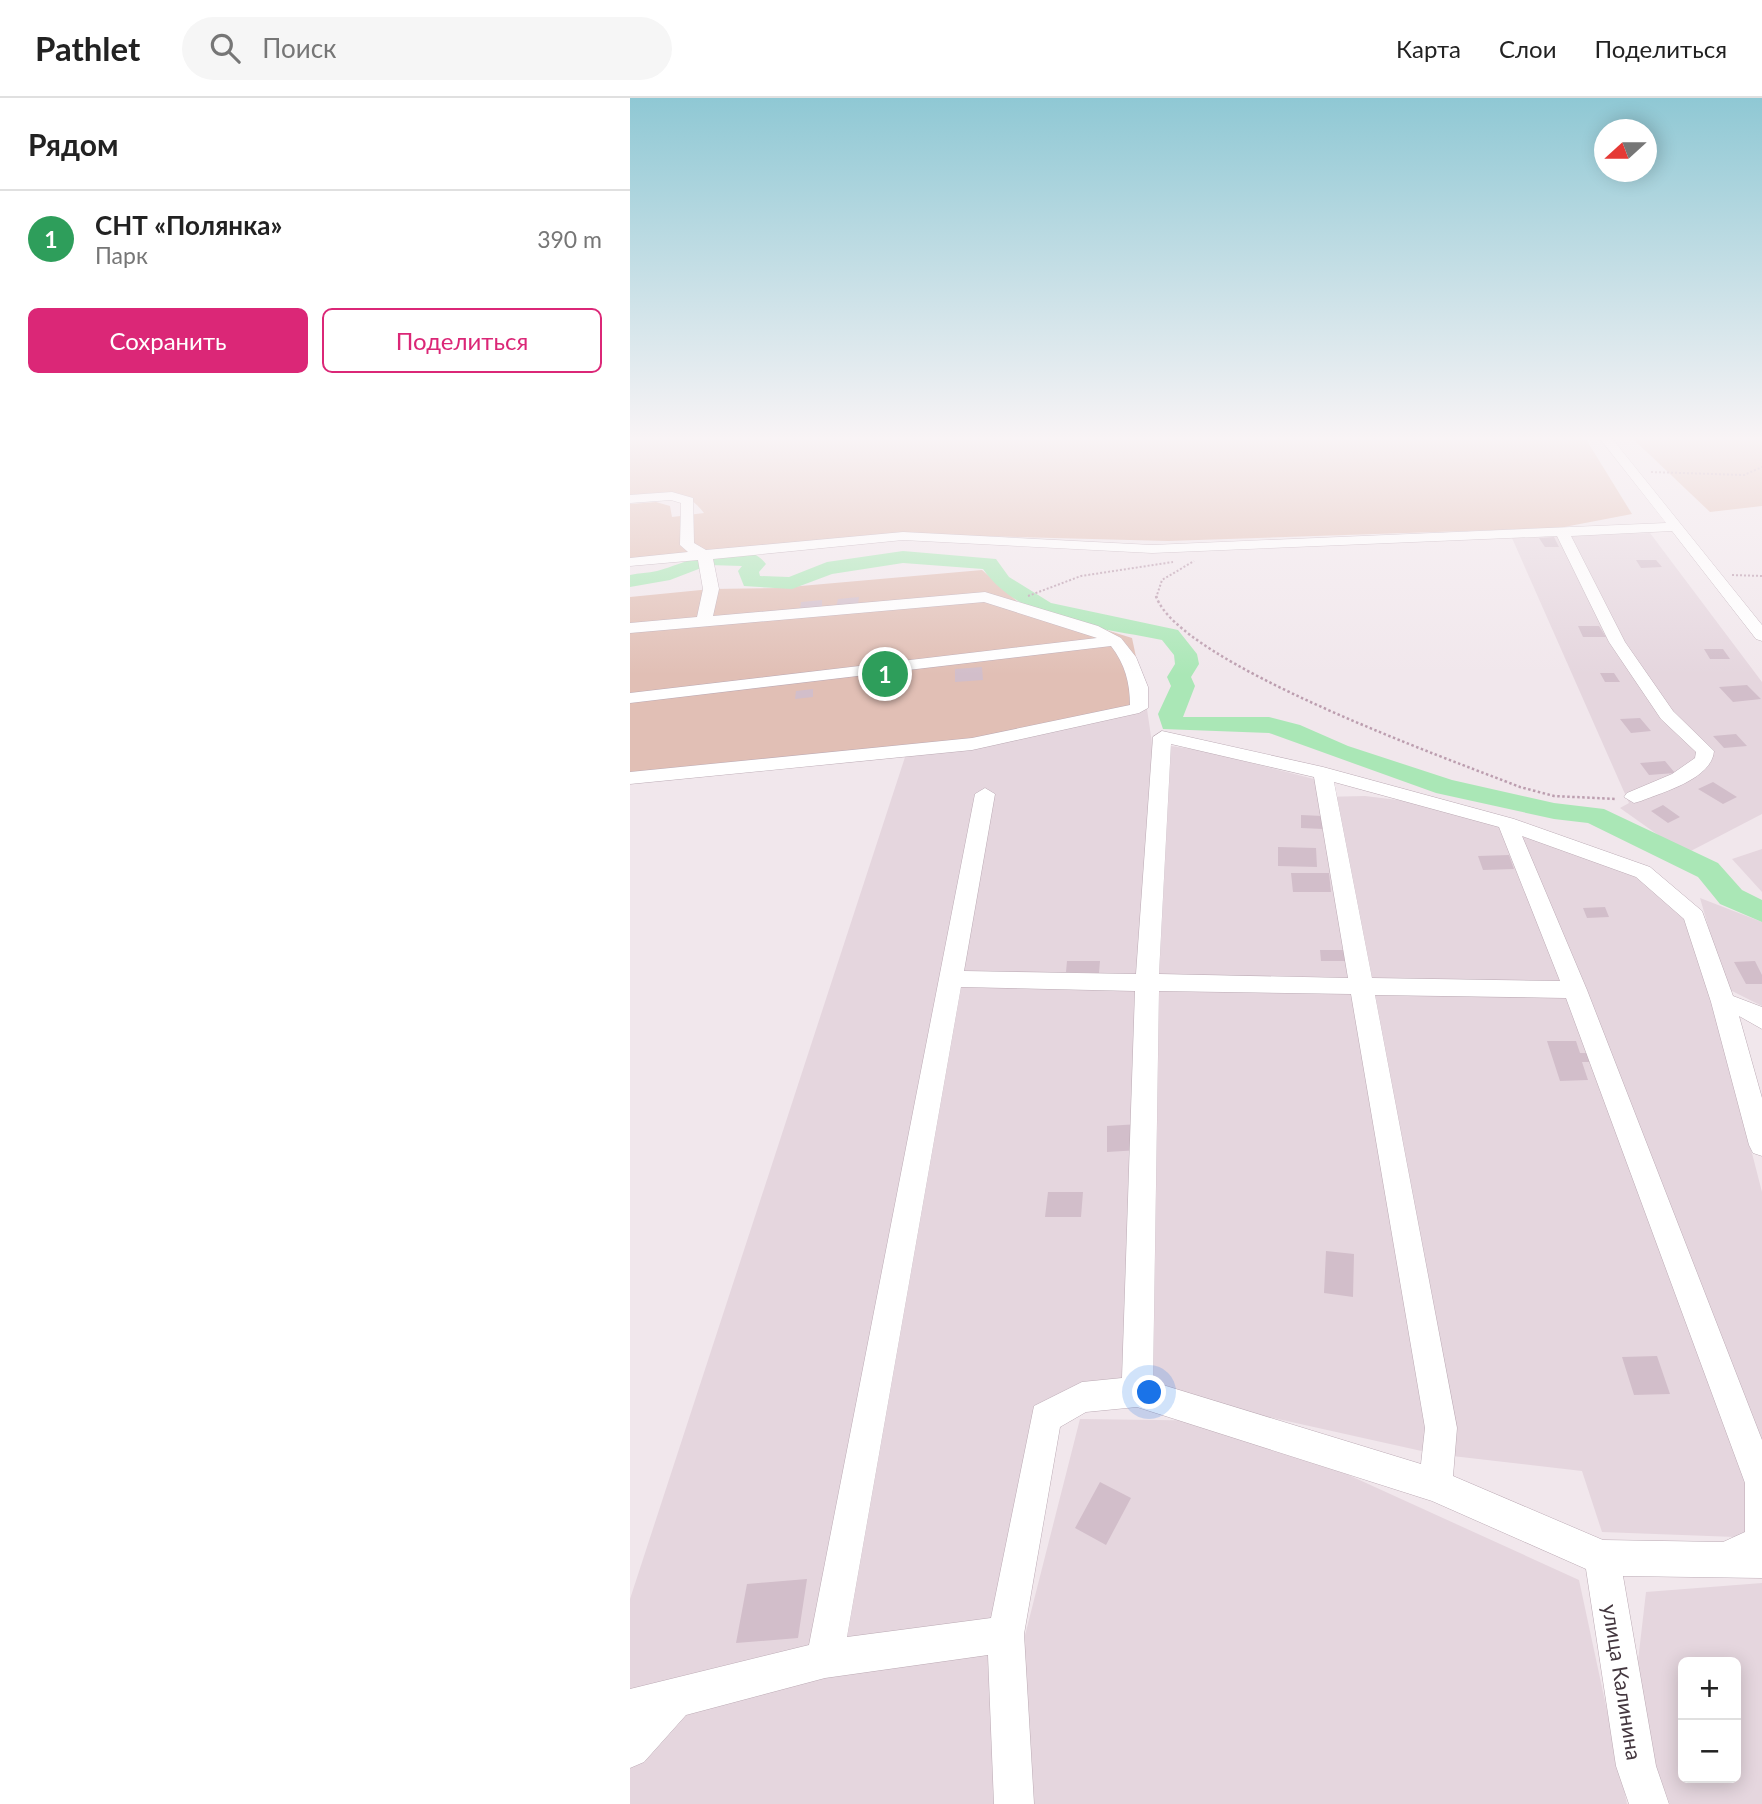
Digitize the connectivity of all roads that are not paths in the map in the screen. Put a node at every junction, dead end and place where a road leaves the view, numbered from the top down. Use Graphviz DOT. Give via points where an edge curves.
graph roads {
  1 [pos="688,516"];
  2 [pos="1668,516"];
  3 [pos="1677,527"];
  4 [pos="1561,531"];
  5 [pos="705,556"];
  6 [pos="630,562"];
  7 [pos="704,621"];
  8 [pos="630,628"];
  9 [pos="1762,636"];
  10 [pos="1115,641"];
  11 [pos="630,698"];
  12 [pos="1322,773"];
  13 [pos="630,778"];
  14 [pos="985,794"];
  15 [pos="1634,797"];
  16 [pos="1507,823"];
  17 [pos="953,979"];
  18 [pos="1147,982"];
  19 [pos="1359,985"];
  20 [pos="1575,990"];
  21 [pos="1723,1002"];
  22 [pos="1762,1020"];
  23 [pos="1762,1145"];
  24 [pos="1137,1392"];
  25 [pos="1435,1485"];
  26 [pos="1602,1558"];
  27 [pos="1762,1560"];
  28 [pos="1720,1561"];
  29 [pos="1006,1634"];
  30 [pos="825,1659"];
  31 [pos="675,1699"];
  32 [pos="630,1708"];
  33 [pos="630,1748"];
  34 [pos="1014,1804"];
  35 [pos="1649,1804"];
  1 -- 5 [label="street" via="687,545"];
  2 -- 3 [label="street"];
  3 -- 4 [label="street"];
  3 -- 9 [label="street"];
  4 -- 5 [label="street" via="1152,549 903,536"];
  4 -- 15 [label="street" via="1617,642 1667,715 1705,751 1704,760 1679,778"];
  5 -- 6 [label="street"];
  5 -- 7 [label="street" via="711,589"];
  7 -- 8 [label="street"];
  7 -- 10 [label="street" via="985,597 1093,629"];
  10 -- 11 [label="street"];
  10 -- 13 [label="street" via="1128,657 1139,687 1139,708 972,744"];
  12 -- 16 [label="street"];
  12 -- 18 [label="street" via="1162,737"];
  12 -- 19 [label="street"];
  14 -- 17 [label="street"];
  16 -- 20 [label="street"];
  16 -- 21 [label="street" via="1643,872 1694,916"];
  17 -- 18 [label="street"];
  17 -- 30 [label="street"];
  18 -- 19 [label="street"];
  18 -- 24 [label="street"];
  19 -- 20 [label="street"];
  19 -- 25 [label="street" via="1441,1428"];
  20 -- 28 [label="street" via="1762,1483 1762,1542"];
  21 -- 22 [label="street"];
  21 -- 23 [label="street"];
  24 -- 25 [label="street"];
  24 -- 29 [label="street" via="1082,1397 1045,1418"];
  25 -- 26 [label="street"];
  26 -- 28 [label="street"];
  26 -- 35 [label="street, улица Калинина" via="1636,1766"];
  27 -- 28 [label="street"];
  29 -- 30 [label="street"];
  29 -- 34 [label="street"];
  30 -- 31 [label="street"];
  31 -- 32 [label="street"];
  31 -- 33 [label="street"];
}
